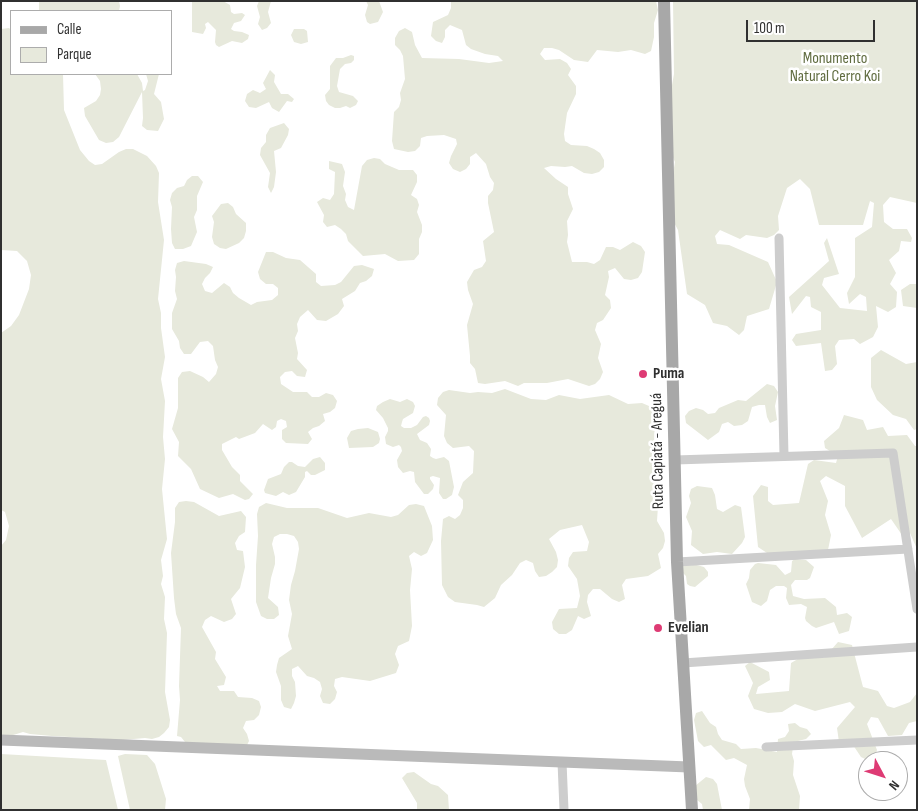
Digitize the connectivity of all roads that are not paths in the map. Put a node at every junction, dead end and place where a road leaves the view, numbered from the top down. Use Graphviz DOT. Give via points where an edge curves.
graph roads {
  1 [pos="664,1"];
  2 [pos="779,238"];
  3 [pos="784,456"];
  4 [pos="674,460"];
  5 [pos="908,549"];
  6 [pos="677,562"];
  7 [pos="917,609"];
  8 [pos="917,648"];
  9 [pos="683,663"];
  10 [pos="1,740"];
  11 [pos="917,740"];
  12 [pos="766,747"];
  13 [pos="562,762"];
  14 [pos="689,767"];
  15 [pos="564,810"];
  16 [pos="692,810"];
  1 -- 4 [label="main road, Ruta Capiatá - Areguá"];
  2 -- 3 [label="street"];
  3 -- 4 [label="street"];
  3 -- 5 [label="street" via="893,453"];
  4 -- 6 [label="main road, Ruta Capiatá - Areguá"];
  5 -- 6 [label="street"];
  5 -- 7 [label="street"];
  6 -- 9 [label="main road, Ruta Capiatá - Areguá"];
  8 -- 9 [label="street"];
  9 -- 14 [label="main road, Ruta Capiatá - Areguá"];
  10 -- 13 [label="street"];
  11 -- 12 [label="street"];
  13 -- 14 [label="street"];
  13 -- 15 [label="street"];
  14 -- 16 [label="main road, Ruta Capiatá - Areguá"];
}
